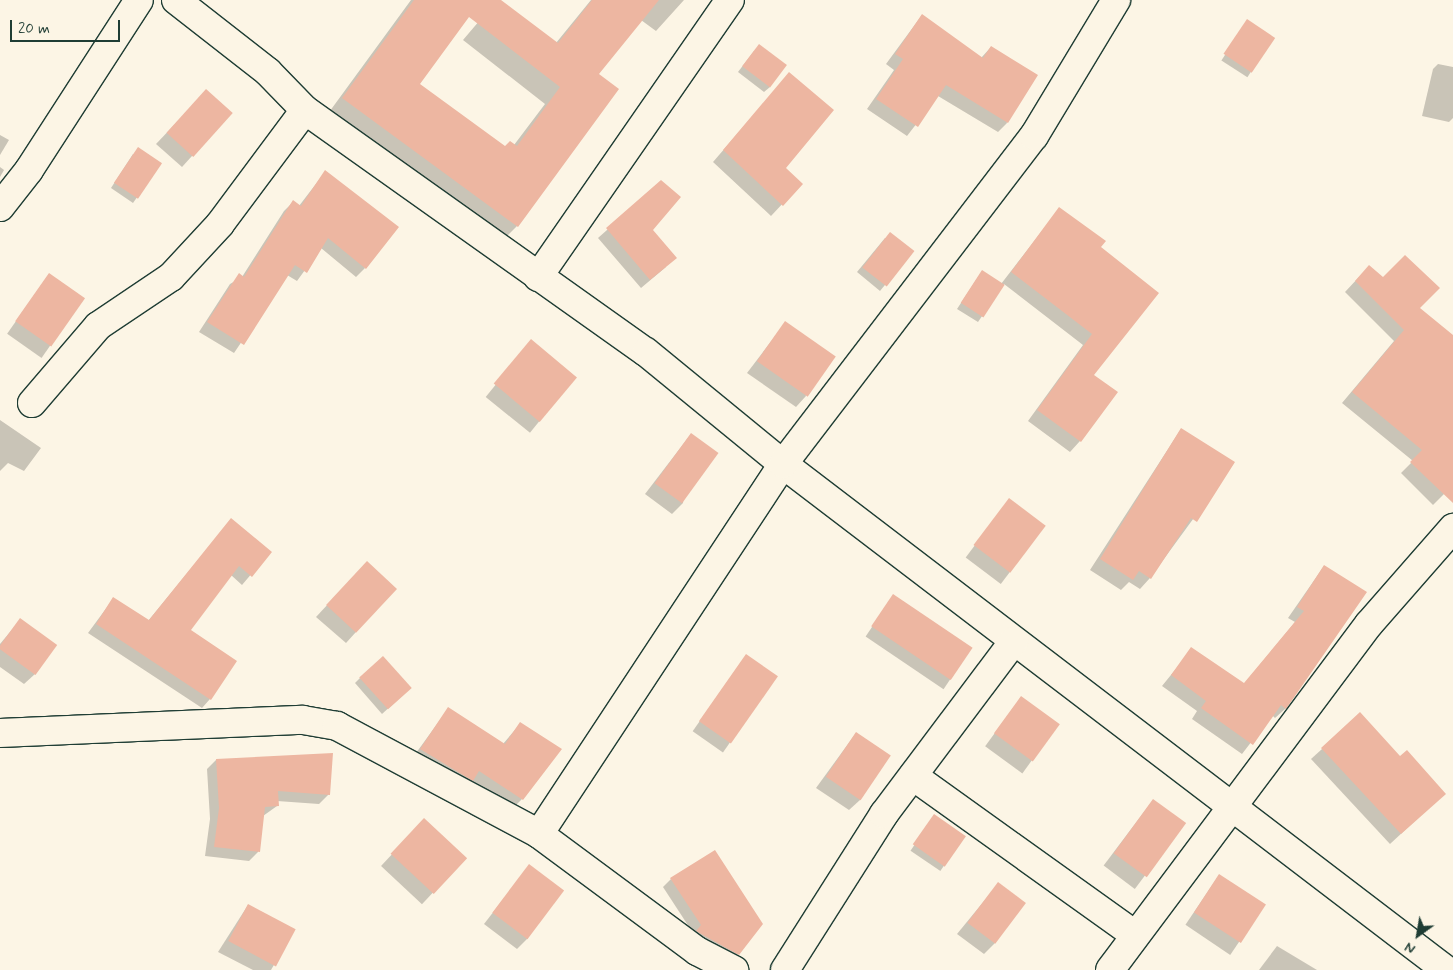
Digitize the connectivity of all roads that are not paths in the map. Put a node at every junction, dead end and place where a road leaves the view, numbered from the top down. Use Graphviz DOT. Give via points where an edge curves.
graph roads {
  1 [pos="140,0"];
  2 [pos="176,0"];
  3 [pos="1116,0"];
  4 [pos="725,2"];
  5 [pos="305,110"];
  6 [pos="0,207"];
  7 [pos="538,277"];
  8 [pos="32,403"];
  9 [pos="783,464"];
  10 [pos="1453,528"];
  11 [pos="1014,641"];
  12 [pos="0,733"];
  13 [pos="913,776"];
  14 [pos="1229,807"];
  15 [pos="539,834"];
  16 [pos="1136,935"];
  17 [pos="734,970"];
  18 [pos="785,970"];
  19 [pos="1110,970"];
  20 [pos="1446,970"];
  1 -- 6 [label="street" via="29,170"];
  2 -- 5 [label="street" via="268,72"];
  3 -- 9 [label="street" via="1034,136"];
  4 -- 7 [label="street"];
  5 -- 7 [label="street"];
  5 -- 8 [label="street" via="220,224 172,277 98,326"];
  7 -- 9 [label="street" via="646,352"];
  9 -- 11 [label="street"];
  9 -- 15 [label="street"];
  10 -- 14 [label="street" via="1369,624"];
  11 -- 13 [label="street"];
  11 -- 14 [label="street"];
  12 -- 15 [label="street" via="304,720 337,726"];
  13 -- 16 [label="street"];
  13 -- 18 [label="street" via="884,814"];
  14 -- 16 [label="street"];
  14 -- 20 [label="street"];
  15 -- 17 [label="street" via="697,951"];
  16 -- 19 [label="street"];
}
